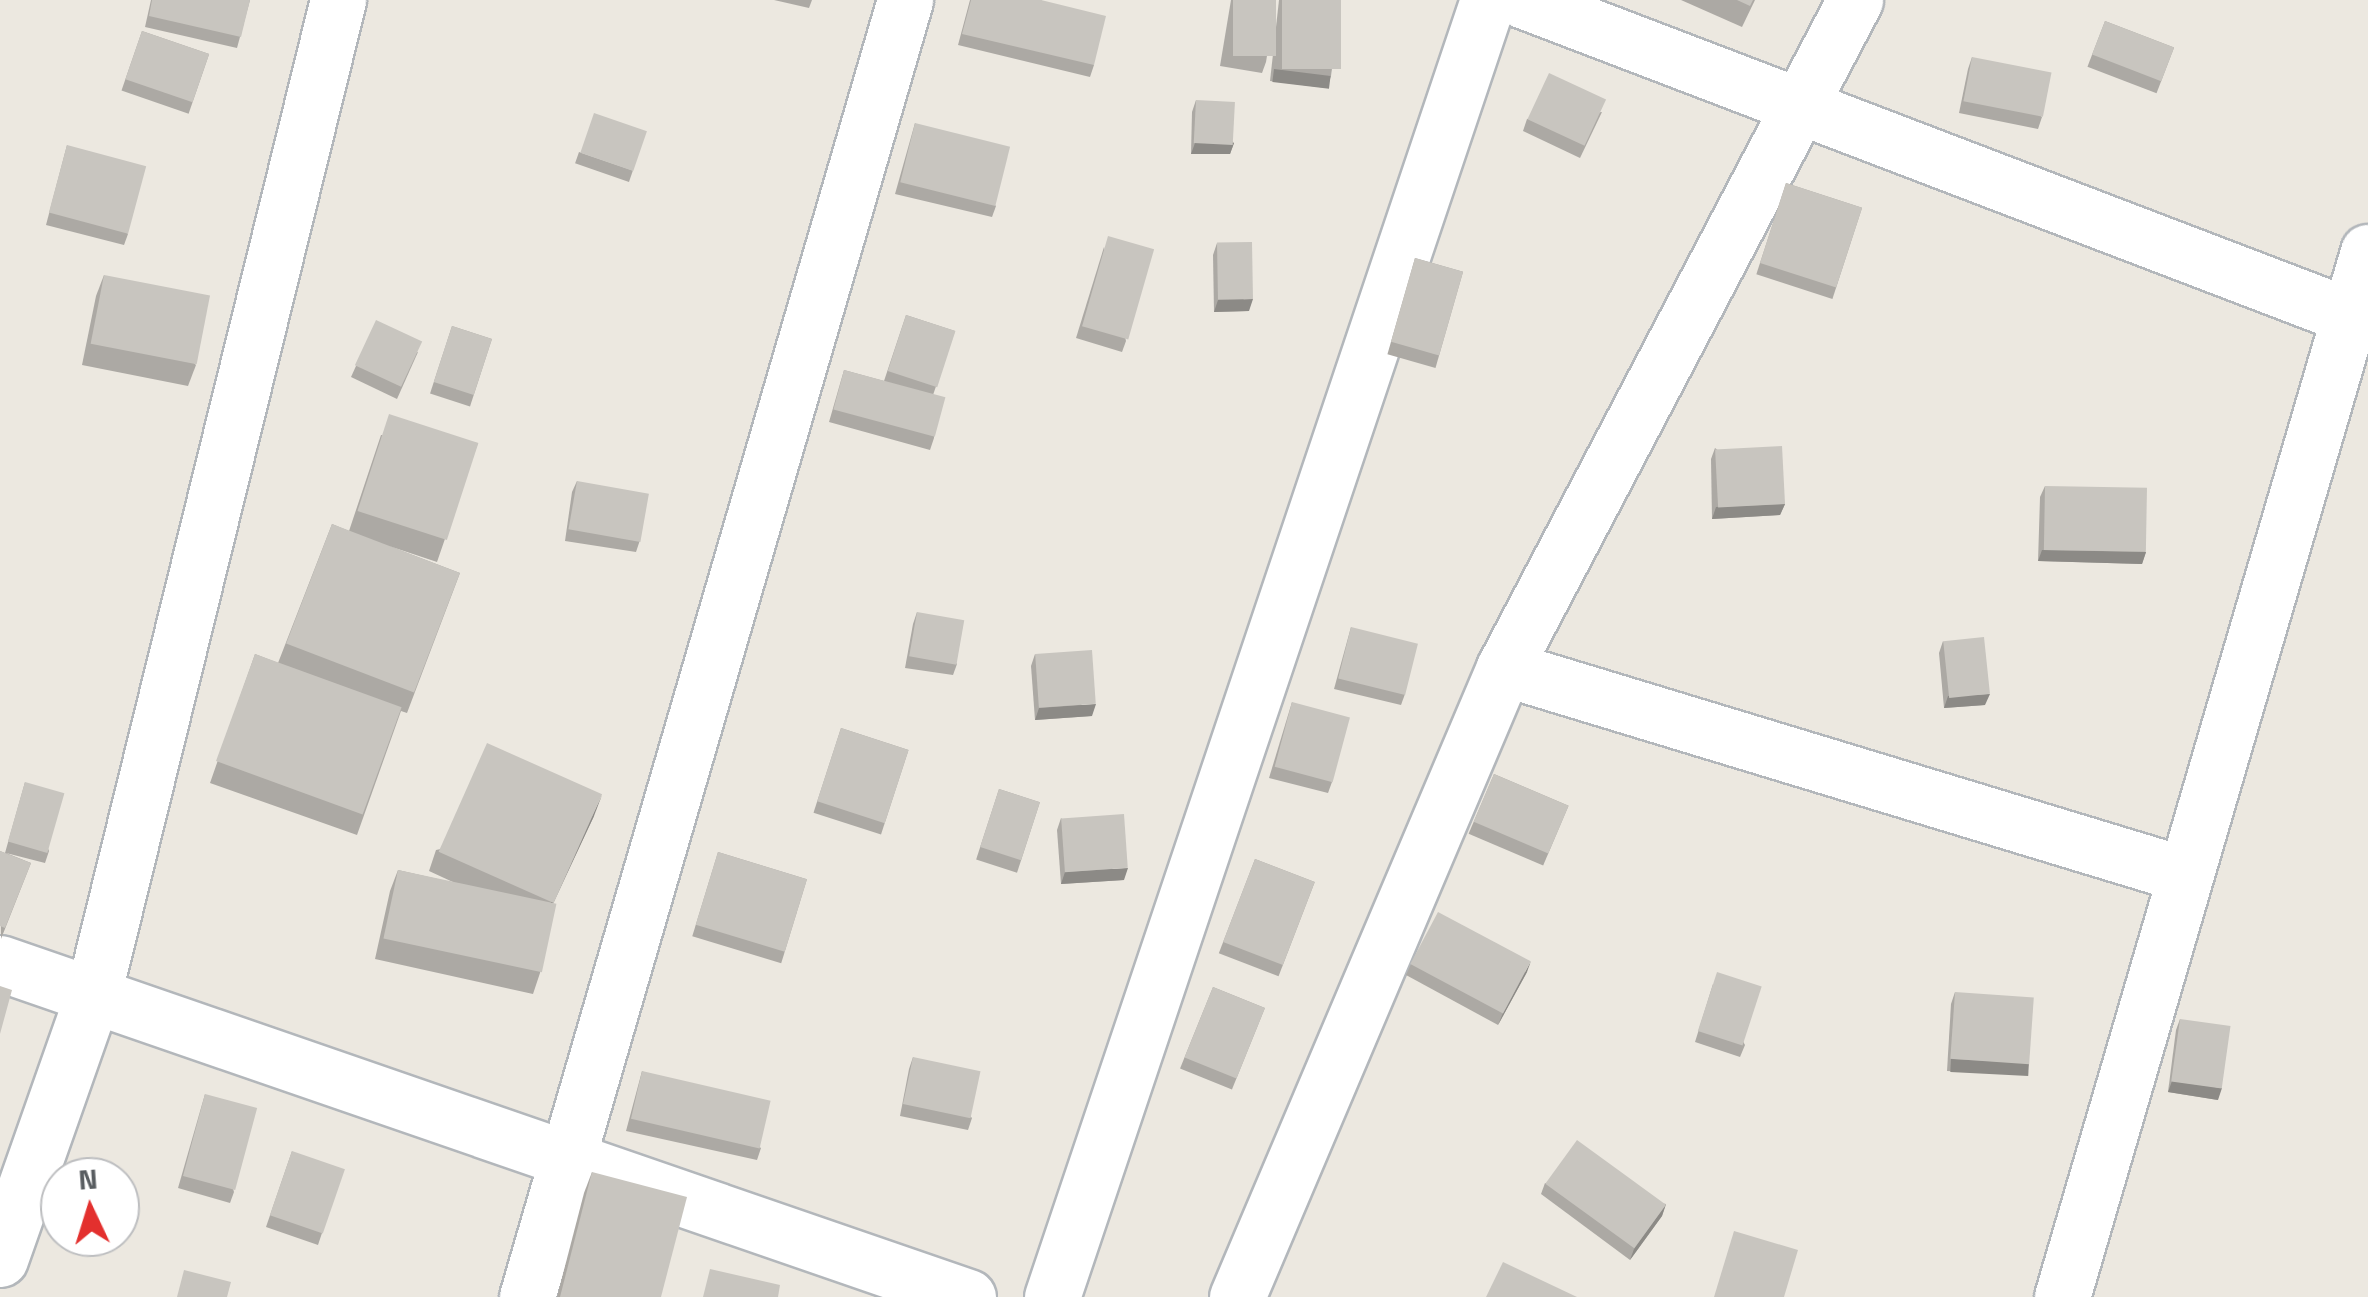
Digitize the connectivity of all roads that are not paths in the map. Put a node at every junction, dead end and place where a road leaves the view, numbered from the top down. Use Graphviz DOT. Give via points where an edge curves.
graph roads {
  1 [pos="338,0"];
  2 [pos="905,0"];
  3 [pos="1488,0"];
  4 [pos="1522,0"];
  5 [pos="1855,0"];
  6 [pos="1804,103"];
  7 [pos="2368,252"];
  8 [pos="2357,318"];
  9 [pos="1504,668"];
  10 [pos="2184,874"];
  11 [pos="0,963"];
  12 [pos="93,995"];
  13 [pos="571,1160"];
  14 [pos="0,1259"];
  15 [pos="527,1297"];
  16 [pos="968,1297"];
  17 [pos="1052,1297"];
  18 [pos="1237,1297"];
  19 [pos="2062,1297"];
  1 -- 12 [label="street"];
  2 -- 13 [label="street"];
  3 -- 17 [label="street"];
  4 -- 6 [label="street"];
  5 -- 6 [label="street"];
  6 -- 8 [label="street"];
  6 -- 9 [label="street"];
  7 -- 8 [label="street"];
  8 -- 10 [label="street"];
  9 -- 10 [label="street"];
  9 -- 18 [label="street"];
  10 -- 19 [label="street"];
  11 -- 12 [label="street"];
  12 -- 13 [label="street"];
  12 -- 14 [label="street"];
  13 -- 15 [label="street"];
  13 -- 16 [label="street"];
}
